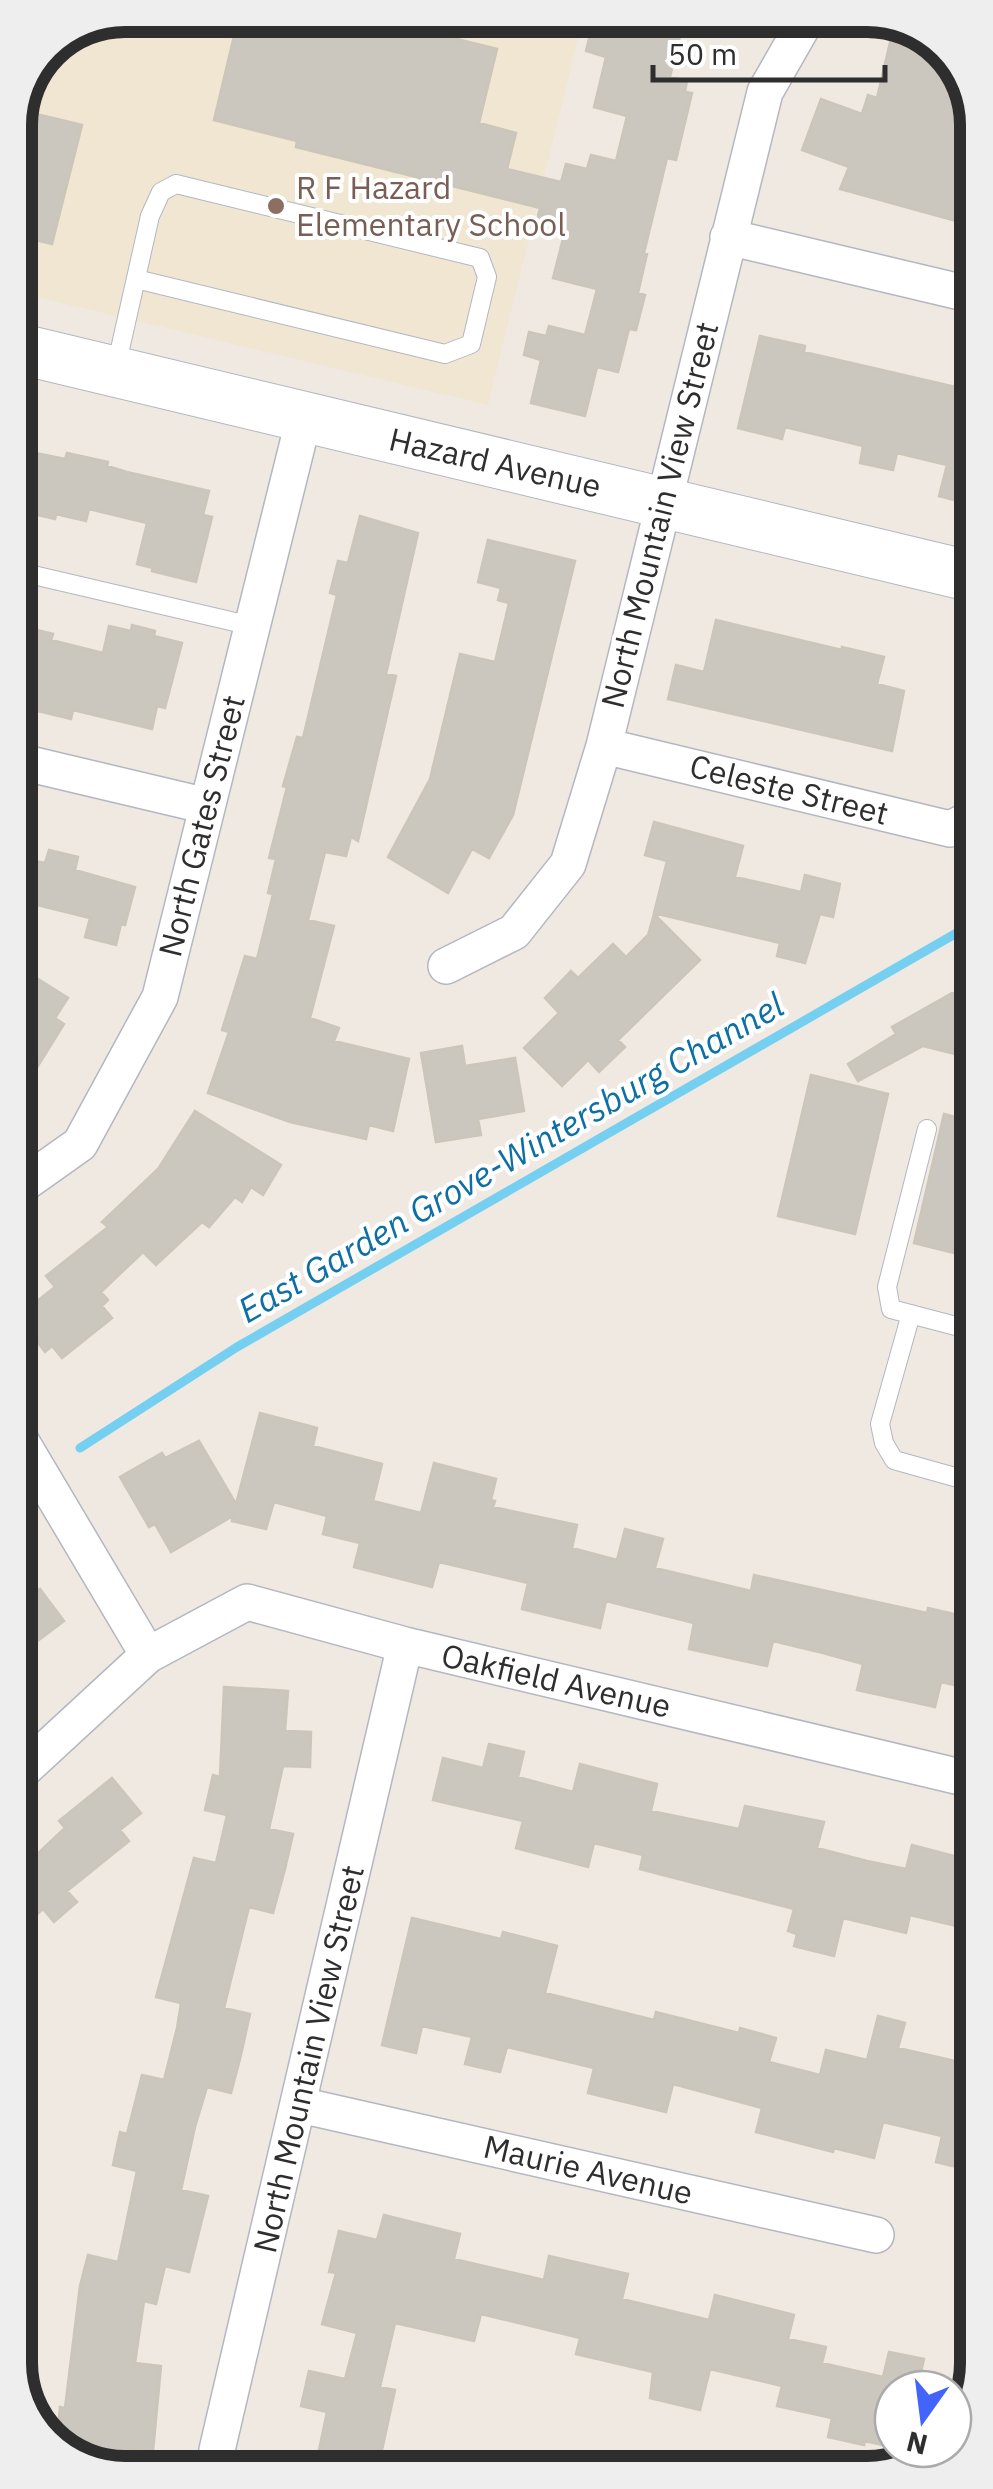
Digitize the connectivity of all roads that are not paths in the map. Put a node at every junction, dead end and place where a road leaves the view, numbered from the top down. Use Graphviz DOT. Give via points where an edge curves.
graph roads {
  1 [pos="800,33"];
  2 [pos="728,237"];
  3 [pos="136,279"];
  4 [pos="960,292"];
  5 [pos="33,352"];
  6 [pos="115,372"];
  7 [pos="304,418"];
  8 [pos="662,502"];
  9 [pos="960,574"];
  10 [pos="33,575"];
  11 [pos="252,626"];
  12 [pos="604,746"];
  13 [pos="33,765"];
  14 [pos="207,806"];
  15 [pos="960,824"];
  16 [pos="446,966"];
  17 [pos="928,1129"];
  18 [pos="33,1178"];
  19 [pos="911,1314"];
  20 [pos="960,1327"];
  21 [pos="32,1461"];
  22 [pos="960,1479"];
  23 [pos="405,1645"];
  24 [pos="148,1655"];
  25 [pos="32,1762"];
  26 [pos="960,1777"];
  27 [pos="300,2104"];
  28 [pos="876,2236"];
  29 [pos="218,2456"];
  1 -- 2 [label="street, North Mountain View Street" via="765,92"];
  2 -- 4 [label="street"];
  2 -- 8 [label="street, North Mountain View Street"];
  3 -- 3 [label="lane" via="445,354 471,344 487,277 480,258 176,184 162,192 150,216"];
  3 -- 6 [label="lane"];
  5 -- 6 [label="street, Hazard Avenue"];
  6 -- 7 [label="street, Hazard Avenue"];
  7 -- 8 [label="street, Hazard Avenue"];
  7 -- 11 [label="street, North Gates Street"];
  8 -- 9 [label="street, Hazard Avenue"];
  8 -- 12 [label="street, North Mountain View Street"];
  10 -- 11 [label="lane"];
  11 -- 14 [label="street, North Gates Street"];
  12 -- 15 [label="street, Celeste Street" via="950,829"];
  12 -- 16 [label="street, North Mountain View Street" via="568,864 514,932"];
  13 -- 14 [label="street"];
  14 -- 18 [label="street, North Gates Street" via="160,997 80,1144"];
  17 -- 19 [label="lane" via="887,1287 890,1309"];
  19 -- 20 [label="lane"];
  19 -- 22 [label="lane" via="880,1424 884,1443 894,1460"];
  21 -- 24 [label="street"];
  23 -- 24 [label="street, Oakfield Avenue" via="247,1602"];
  23 -- 26 [label="street, Oakfield Avenue"];
  23 -- 27 [label="street, North Mountain View Street"];
  24 -- 25 [label="street, Oakfield Avenue"];
  27 -- 28 [label="street, Maurie Avenue"];
  27 -- 29 [label="street, North Mountain View Street"];
}
